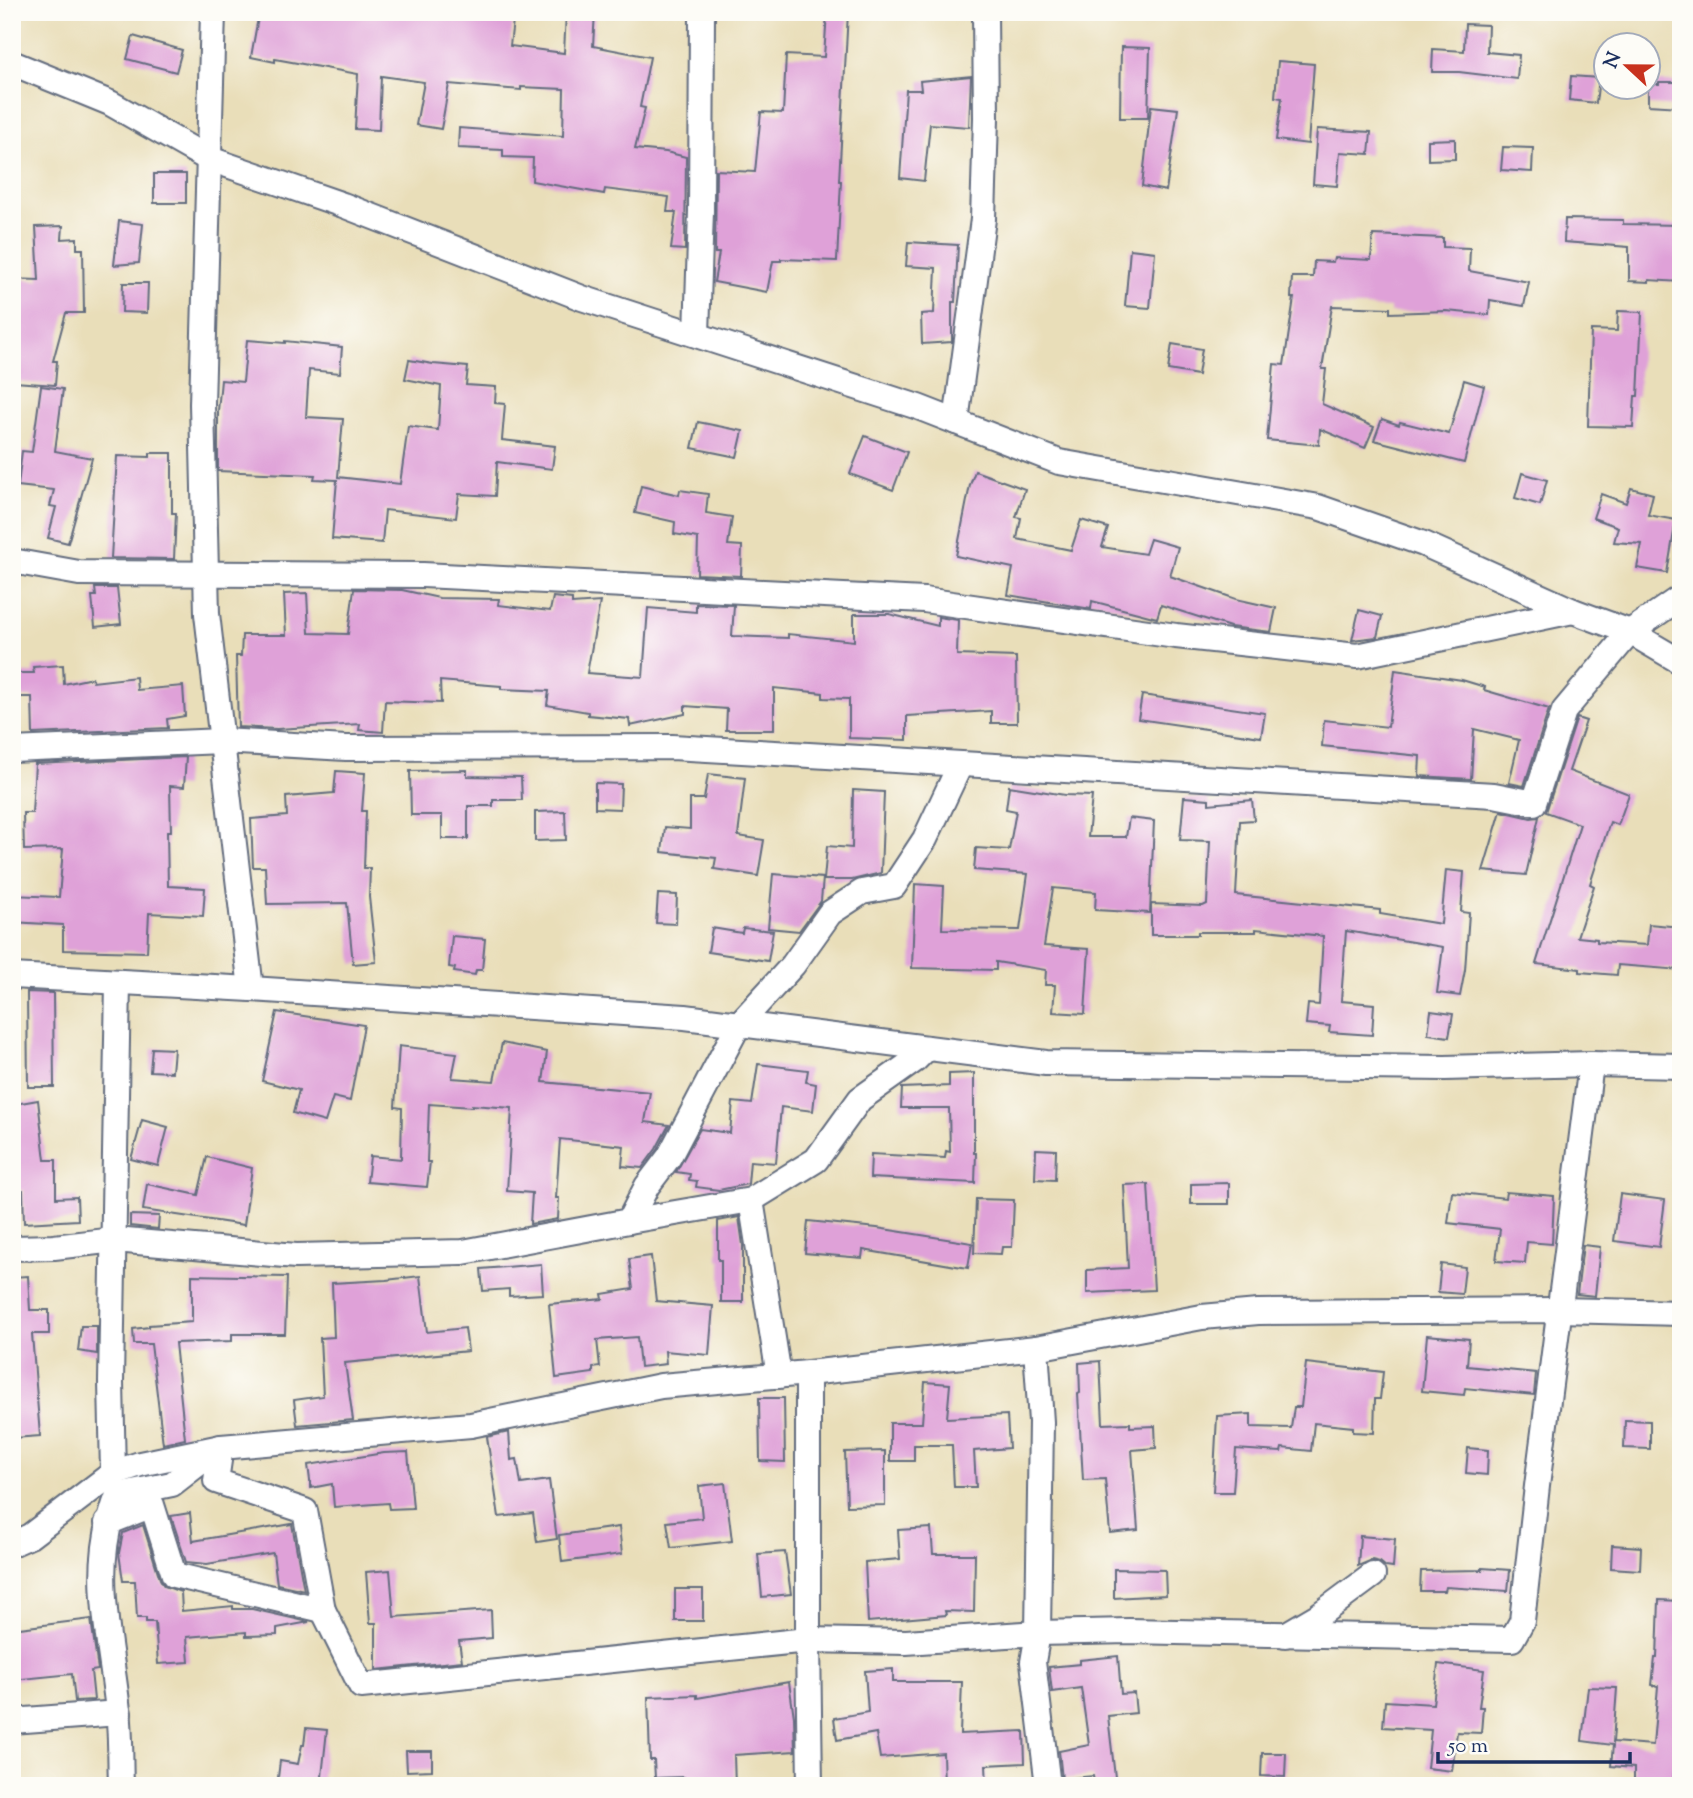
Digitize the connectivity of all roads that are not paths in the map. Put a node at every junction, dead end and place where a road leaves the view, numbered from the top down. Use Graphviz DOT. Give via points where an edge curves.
graph roads {
  1 [pos="213,12"];
  2 [pos="702,12"];
  3 [pos="985,12"];
  4 [pos="12,63"];
  5 [pos="207,158"];
  6 [pos="697,334"];
  7 [pos="957,422"];
  8 [pos="12,561"];
  9 [pos="206,572"];
  10 [pos="1681,597"];
  11 [pos="1573,611"];
  12 [pos="1630,632"];
  13 [pos="1681,663"];
  14 [pos="222,741"];
  15 [pos="12,750"];
  16 [pos="960,765"];
  17 [pos="12,976"];
  18 [pos="118,982"];
  19 [pos="251,989"];
  20 [pos="739,1024"];
  21 [pos="927,1048"];
  22 [pos="1591,1063"];
  23 [pos="1681,1066"];
  24 [pos="751,1200"];
  25 [pos="629,1221"];
  26 [pos="114,1240"];
  27 [pos="12,1248"];
  28 [pos="1559,1310"];
  29 [pos="1681,1313"];
  30 [pos="1036,1348"];
  31 [pos="808,1373"];
  32 [pos="779,1376"];
  33 [pos="221,1447"];
  34 [pos="113,1473"];
  35 [pos="107,1523"];
  36 [pos="12,1544"];
  37 [pos="1373,1575"];
  38 [pos="323,1610"];
  39 [pos="1038,1633"];
  40 [pos="1285,1635"];
  41 [pos="808,1640"];
  42 [pos="118,1713"];
  43 [pos="12,1721"];
  44 [pos="121,1786"];
  45 [pos="810,1786"];
  46 [pos="1048,1786"];
  1 -- 5 [label="street"];
  2 -- 6 [label="street"];
  3 -- 7 [label="street" via="983,219"];
  4 -- 5 [label="street" via="110,103"];
  5 -- 6 [label="street" via="343,205 582,298"];
  5 -- 9 [label="street" via="202,404"];
  6 -- 7 [label="street"];
  7 -- 11 [label="street" via="1059,462 1318,507 1424,544"];
  8 -- 9 [label="street" via="79,573"];
  9 -- 11 [label="street" via="423,575 924,600 1357,656"];
  9 -- 14 [label="street"];
  10 -- 12 [label="street"];
  11 -- 12 [label="street"];
  12 -- 13 [label="street"];
  12 -- 16 [label="street" via="1564,710 1534,803 1494,795"];
  14 -- 15 [label="street"];
  14 -- 16 [label="street" via="346,748 673,747"];
  14 -- 19 [label="street"];
  16 -- 20 [label="street" via="925,839 894,886 862,892 830,913 793,965"];
  17 -- 18 [label="street"];
  18 -- 19 [label="street"];
  18 -- 26 [label="street"];
  19 -- 20 [label="street"];
  20 -- 21 [label="street"];
  20 -- 25 [label="street" via="669,1157"];
  21 -- 22 [label="street" via="1046,1063 1445,1068"];
  21 -- 24 [label="street" via="860,1099 817,1160"];
  22 -- 23 [label="street"];
  22 -- 28 [label="street"];
  24 -- 25 [label="street"];
  24 -- 32 [label="street"];
  25 -- 26 [label="street" via="463,1252 296,1256"];
  26 -- 27 [label="street"];
  26 -- 34 [label="street"];
  28 -- 29 [label="street"];
  28 -- 30 [label="street" via="1258,1312 1202,1317"];
  28 -- 40 [label="street" via="1522,1621 1512,1639"];
  30 -- 31 [label="street"];
  30 -- 39 [label="street" via="1041,1422"];
  31 -- 32 [label="street"];
  31 -- 41 [label="street"];
  32 -- 33 [label="street" via="661,1386 471,1425"];
  33 -- 34 [label="street"];
  33 -- 35 [label="street" via="172,1484 118,1495"];
  33 -- 38 [label="street" via="216,1481 305,1511"];
  34 -- 36 [label="street"];
  35 -- 38 [label="street" via="152,1505 174,1575"];
  35 -- 42 [label="street" via="101,1585"];
  37 -- 40 [label="street"];
  38 -- 41 [label="street" via="361,1686"];
  39 -- 40 [label="street" via="1129,1630"];
  39 -- 41 [label="street" via="906,1642"];
  39 -- 46 [label="street" via="1033,1662"];
  41 -- 45 [label="street"];
  42 -- 43 [label="street"];
  42 -- 44 [label="street"];
}
